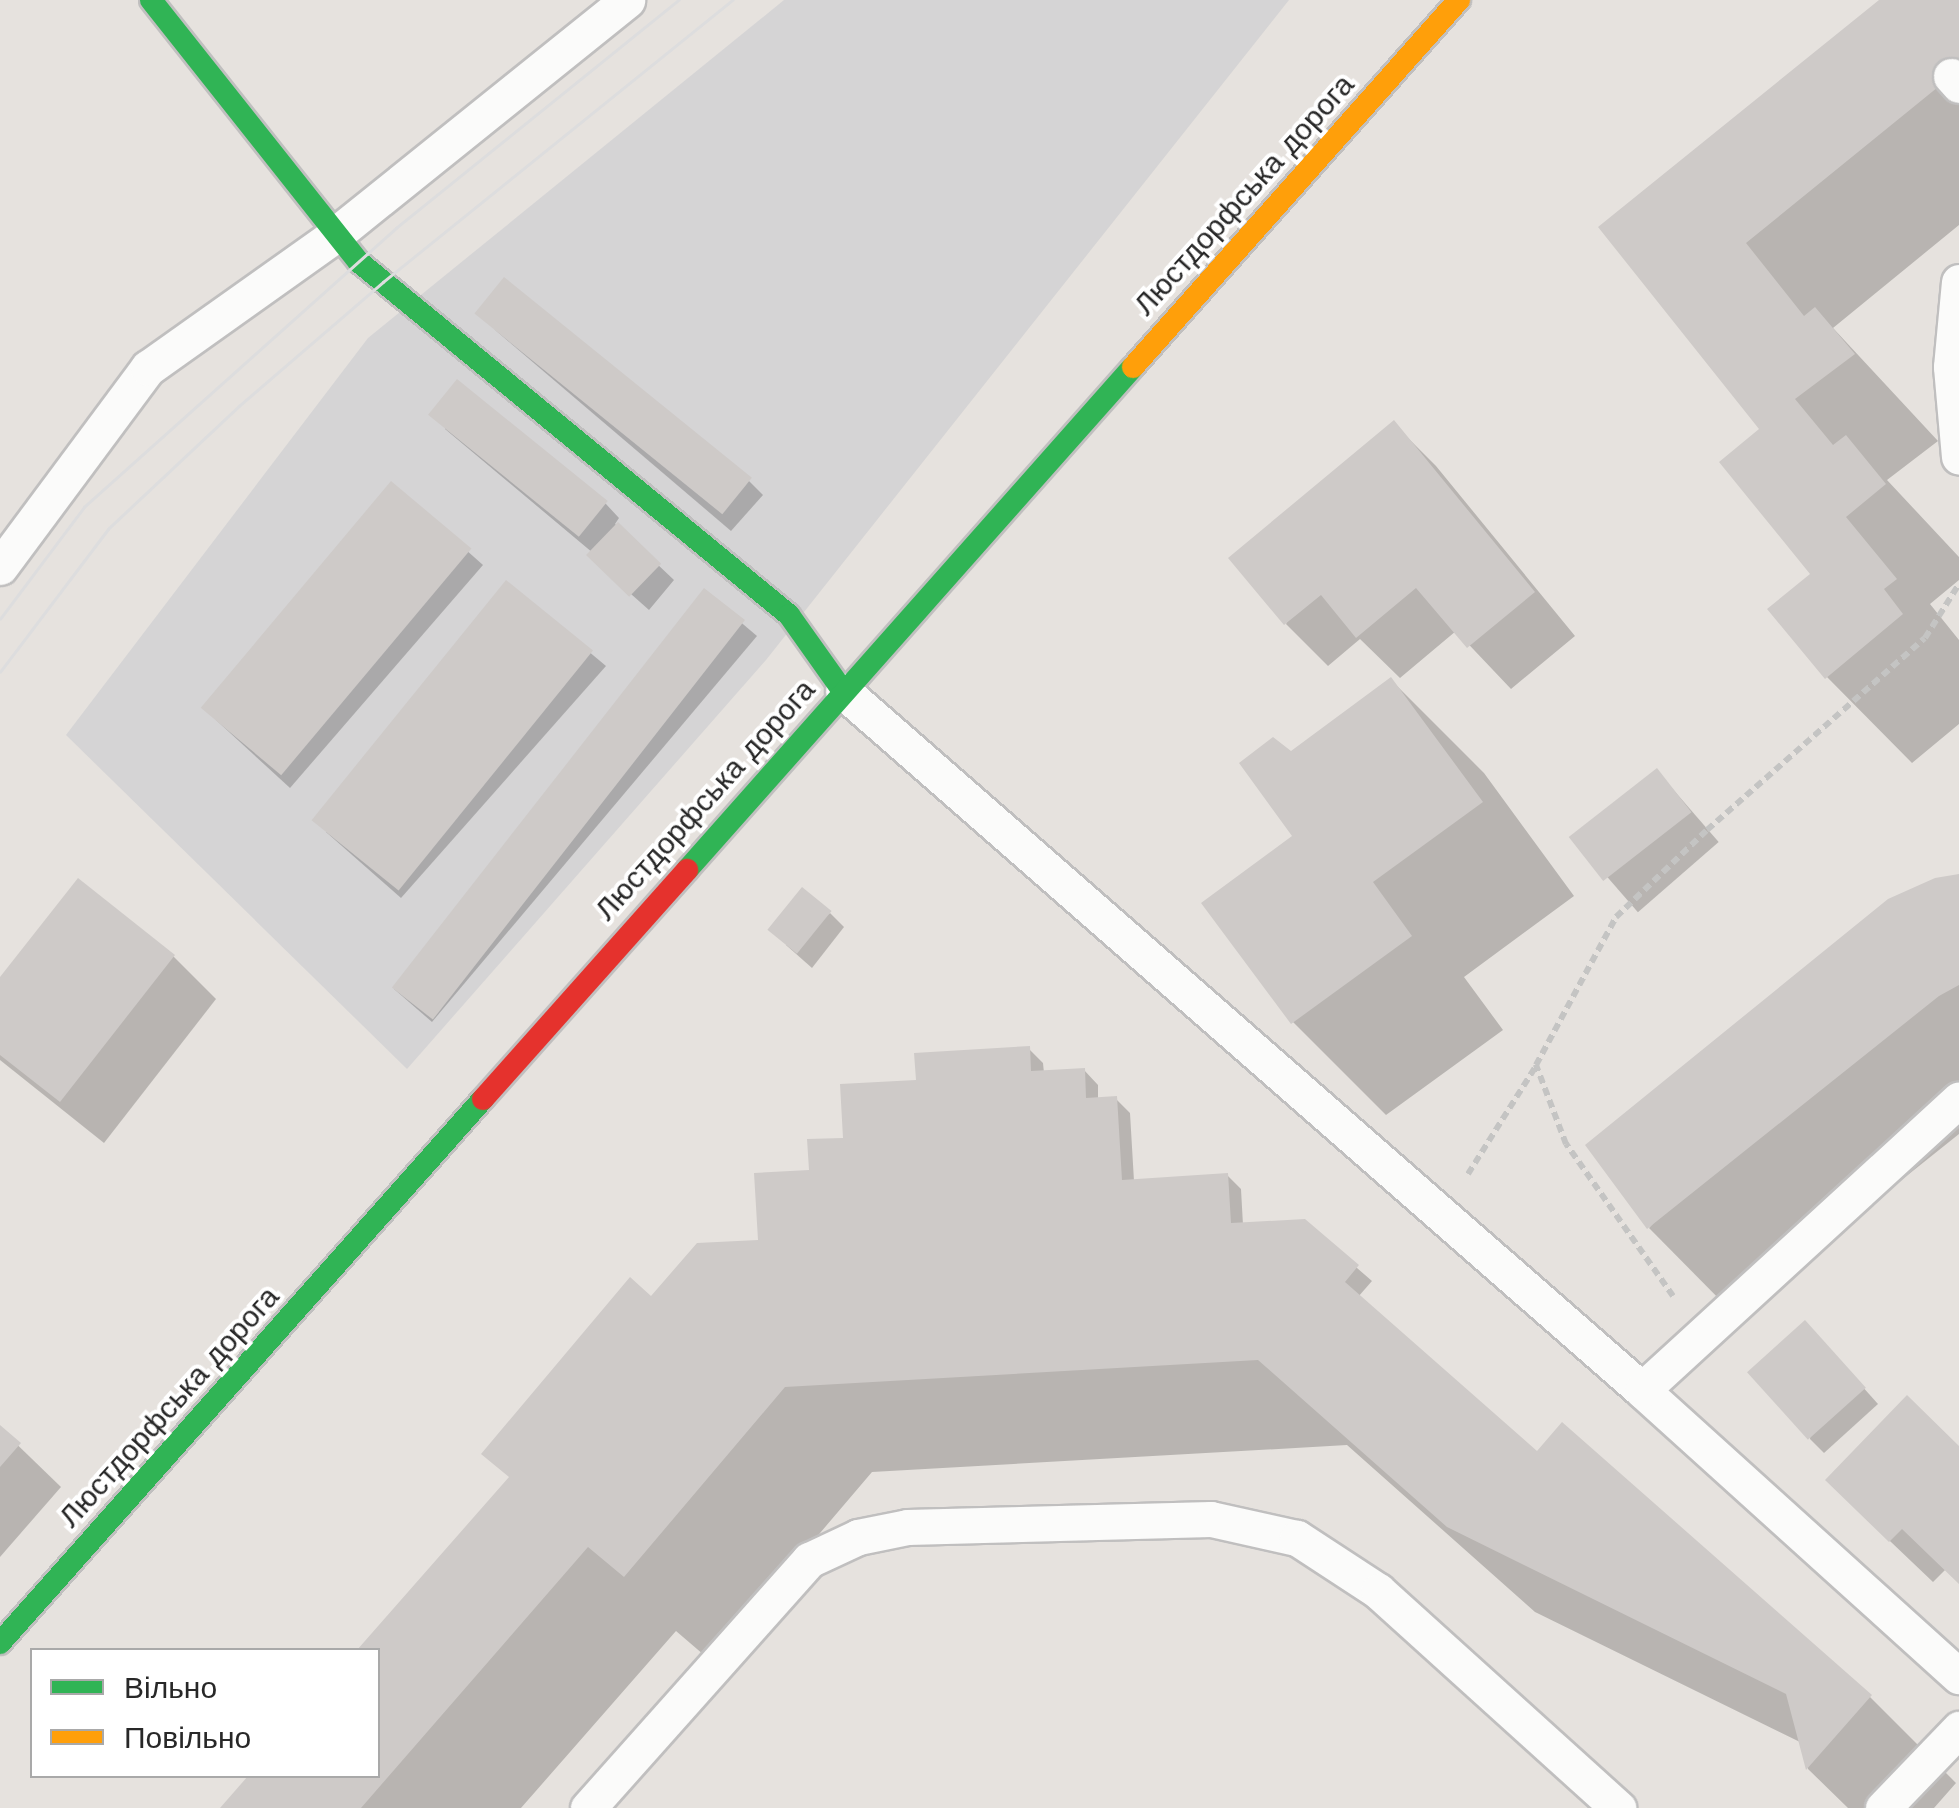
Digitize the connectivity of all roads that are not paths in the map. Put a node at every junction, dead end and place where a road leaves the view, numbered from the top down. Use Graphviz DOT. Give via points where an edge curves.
graph roads {
  1 [pos="151,0"];
  2 [pos="628,0"];
  3 [pos="1459,0"];
  4 [pos="335,235"];
  5 [pos="1959,282"];
  6 [pos="1959,457"];
  7 [pos="0,567"];
  8 [pos="842,691"];
  9 [pos="1959,1100"];
  10 [pos="1642,1390"];
  11 [pos="0,1643"];
  12 [pos="1959,1676"];
  13 [pos="1959,1729"];
  14 [pos="588,1808"];
  15 [pos="1618,1808"];
  16 [pos="1882,1808"];
  1 -- 4 [label="main road"];
  2 -- 4 [label="lane"];
  3 -- 8 [label="main road, Люстдорфська дорога"];
  4 -- 7 [label="lane" via="148,368"];
  4 -- 8 [label="main road" via="371,272 789,615"];
  5 -- 6 [label="lane" via="1951,368"];
  8 -- 10 [label="lane"];
  8 -- 11 [label="main road, Люстдорфська дорога"];
  9 -- 10 [label="lane"];
  10 -- 12 [label="lane"];
  13 -- 16 [label="lane"];
  14 -- 15 [label="lane" via="809,1560 858,1536 907,1526 1211,1519 1297,1538 1378,1591"];
}
